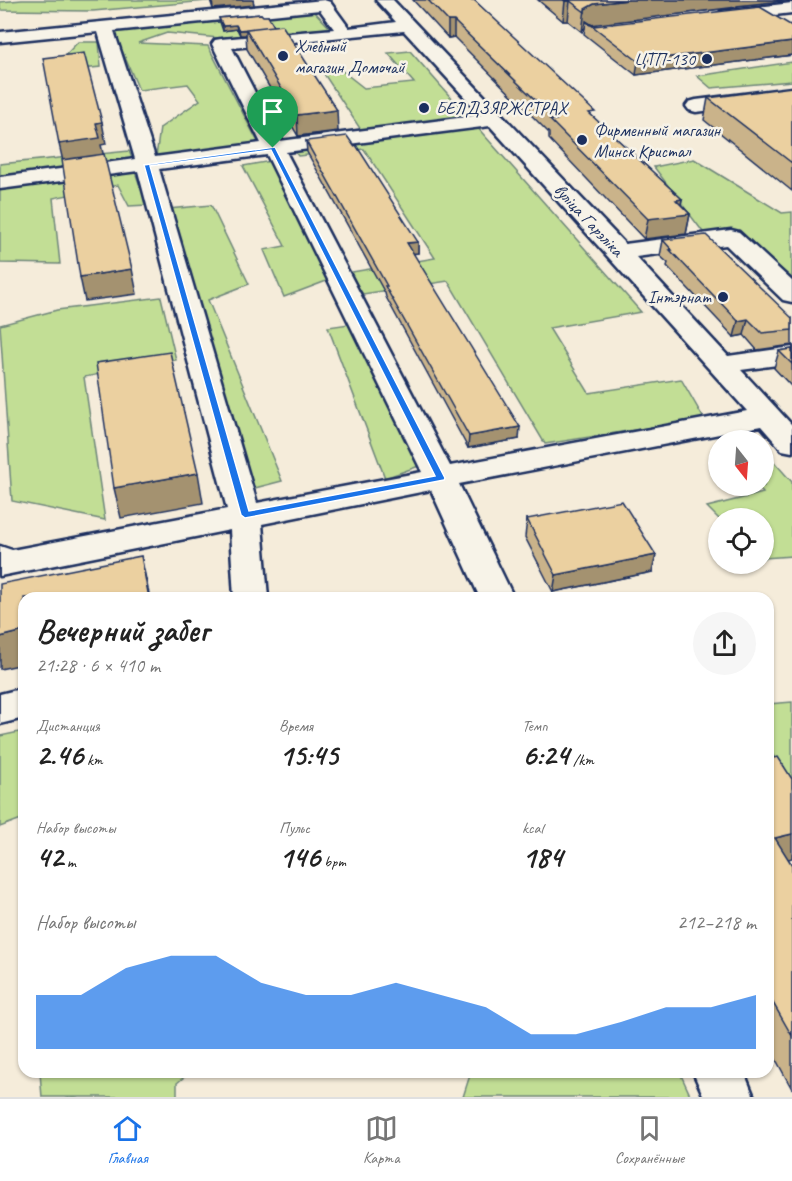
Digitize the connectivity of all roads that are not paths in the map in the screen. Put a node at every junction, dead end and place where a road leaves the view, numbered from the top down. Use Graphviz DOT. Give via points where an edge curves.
graph roads {
  1 [pos="384,0"];
  2 [pos="792,8"];
  3 [pos="710,18"];
  4 [pos="409,26"];
  5 [pos="105,27"];
  6 [pos="345,33"];
  7 [pos="0,37"];
  8 [pos="792,94"];
  9 [pos="696,106"];
  10 [pos="496,119"];
  11 [pos="273,148"];
  12 [pos="147,165"];
  13 [pos="0,183"];
  14 [pos="619,252"];
  15 [pos="792,295"];
  16 [pos="792,355"];
  17 [pos="722,366"];
  18 [pos="768,416"];
  19 [pos="792,443"];
  20 [pos="441,478"];
  21 [pos="245,515"];
  22 [pos="0,558"];
  23 [pos="0,564"];
  24 [pos="251,592"];
  25 [pos="494,592"];
  26 [pos="18,704"];
  27 [pos="0,709"];
  28 [pos="721,1078"];
  29 [pos="729,1097"];
  1 -- 4 [label="street, вуліца Гарэліка"];
  2 -- 3 [label="street"];
  4 -- 6 [label="street"];
  4 -- 10 [label="street, вуліца Гарэліка"];
  5 -- 6 [label="street" via="324,5"];
  5 -- 7 [label="street"];
  5 -- 12 [label="street"];
  6 -- 11 [label="street" via="220,44"];
  8 -- 9 [label="street"];
  10 -- 11 [label="street"];
  10 -- 14 [label="street, вуліца Гарэліка"];
  11 -- 12 [label="street"];
  11 -- 20 [label="street"];
  12 -- 13 [label="street"];
  12 -- 21 [label="street"];
  14 -- 15 [label="street" via="731,237"];
  14 -- 17 [label="street, вуліца Гарэліка"];
  16 -- 17 [label="street"];
  17 -- 18 [label="street, вуліца Гарэліка"];
  18 -- 19 [label="street, вуліца Гарэліка"];
  18 -- 20 [label="street"];
  20 -- 21 [label="street"];
  20 -- 25 [label="street"];
  21 -- 23 [label="street"];
  21 -- 24 [label="street"];
  22 -- 23 [label="street"];
  26 -- 27 [label="street"];
  28 -- 29 [label="street"];
}
